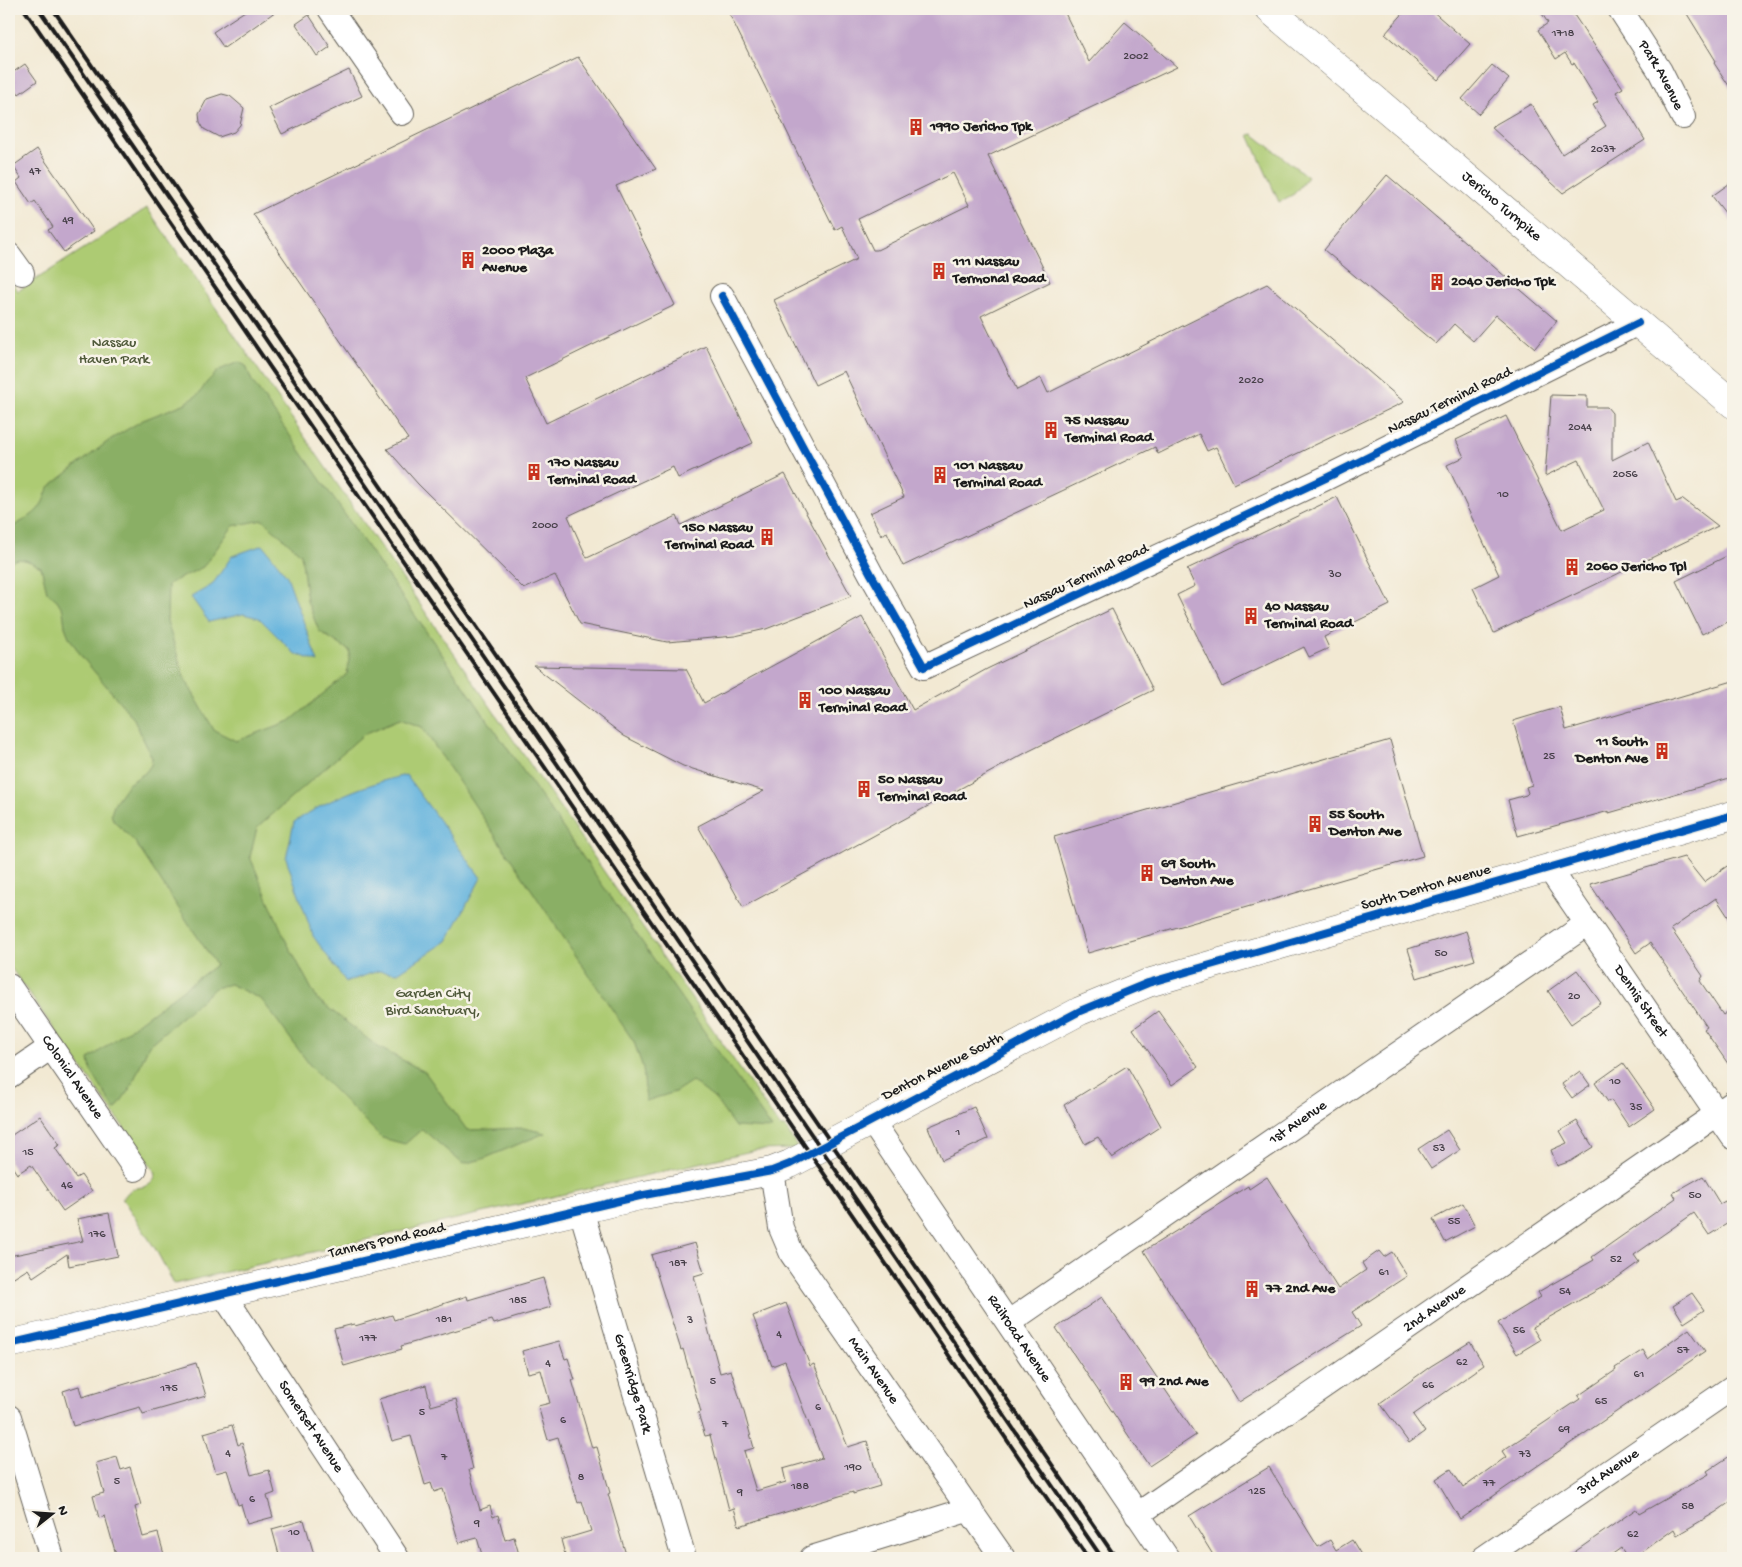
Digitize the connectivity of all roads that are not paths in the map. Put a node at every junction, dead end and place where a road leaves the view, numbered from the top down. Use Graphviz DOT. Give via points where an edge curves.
graph roads {
  1 [pos="330,9"];
  2 [pos="1269,9"];
  3 [pos="1620,9"];
  4 [pos="402,113"];
  5 [pos="1683,117"];
  6 [pos="722,296"];
  7 [pos="1638,323"];
  8 [pos="1733,404"];
  9 [pos="1733,815"];
  10 [pos="1548,868"];
  11 [pos="1587,924"];
  12 [pos="9,986"];
  13 [pos="1128,991"];
  14 [pos="51,1048"];
  15 [pos="9,1076"];
  16 [pos="1725,1108"];
  17 [pos="871,1120"];
  18 [pos="1733,1137"];
  19 [pos="135,1169"];
  20 [pos="772,1171"];
  21 [pos="582,1210"];
  22 [pos="223,1294"];
  23 [pos="1009,1322"];
  24 [pos="9,1344"];
  25 [pos="1733,1387"];
  26 [pos="9,1417"];
  27 [pos="970,1509"];
  28 [pos="1137,1515"];
  29 [pos="52,1558"];
  30 [pos="397,1558"];
  31 [pos="684,1558"];
  32 [pos="812,1558"];
  33 [pos="1003,1558"];
  34 [pos="1167,1558"];
  35 [pos="1484,1558"];
  1 -- 4 [label="street"];
  2 -- 7 [label="street, Jericho Turnpike"];
  3 -- 5 [label="street, Park Avenue" via="1660,71"];
  6 -- 7 [label="street, Nassau Terminal Road" via="924,667 1326,478"];
  7 -- 8 [label="street, Jericho Turnpike"];
  9 -- 10 [label="street, South Denton Avenue"];
  10 -- 11 [label="street, Dennis Street"];
  10 -- 13 [label="street, South Denton Avenue"];
  11 -- 16 [label="street, Dennis Street"];
  11 -- 23 [label="street, 1st Avenue"];
  12 -- 14 [label="street, Colonial Avenue"];
  13 -- 17 [label="street, Denton Avenue South" via="1080,1011"];
  14 -- 15 [label="street"];
  14 -- 19 [label="street, Colonial Avenue"];
  16 -- 18 [label="street, Dennis Street"];
  16 -- 28 [label="street, 2nd Avenue"];
  17 -- 20 [label="street, Denton Avenue South"];
  17 -- 23 [label="street, Railroad Avenue"];
  20 -- 21 [label="street, Tanners Pond Road"];
  20 -- 27 [label="street, Main Avenue" via="778,1214 790,1249"];
  21 -- 22 [label="street, Tanners Pond Road"];
  21 -- 31 [label="street, Greenridge Park"];
  22 -- 24 [label="street, Tanners Pond Road"];
  22 -- 30 [label="street, Somerset Avenue"];
  23 -- 28 [label="street, Railroad Avenue"];
  25 -- 35 [label="street, 3rd Avenue"];
  26 -- 29 [label="street"];
  27 -- 32 [label="street"];
  27 -- 33 [label="street, Main Avenue"];
  28 -- 34 [label="street, Railroad Avenue"];
}
